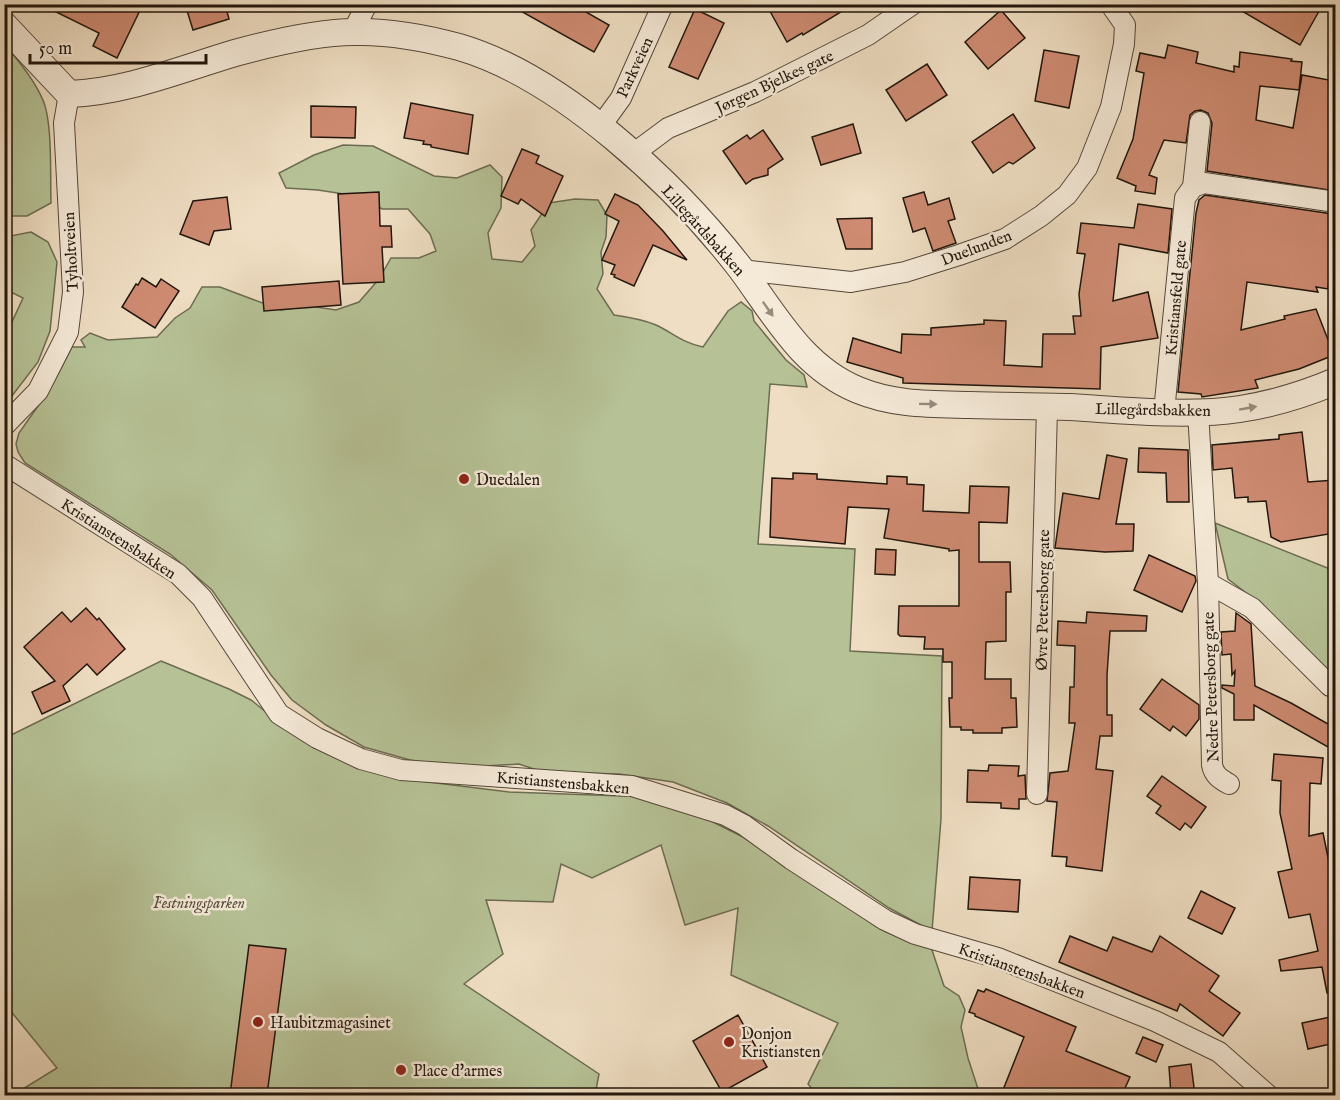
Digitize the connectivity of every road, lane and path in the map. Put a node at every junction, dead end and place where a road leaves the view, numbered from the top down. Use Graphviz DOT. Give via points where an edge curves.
graph roads {
  1 [pos="368,4"];
  2 [pos="663,4"];
  3 [pos="913,4"];
  4 [pos="1111,5"];
  5 [pos="4,25"];
  6 [pos="353,32"];
  7 [pos="69,94"];
  8 [pos="1200,122"];
  9 [pos="600,127"];
  10 [pos="633,154"];
  11 [pos="1193,187"];
  12 [pos="1335,204"];
  13 [pos="741,270"];
  14 [pos="1335,381"];
  15 [pos="1047,406"];
  16 [pos="1198,411"];
  17 [pos="1164,412"];
  18 [pos="4,426"];
  19 [pos="4,464"];
  20 [pos="1208,583"];
  21 [pos="1330,686"];
  22 [pos="1229,784"];
  23 [pos="1037,794"];
  24 [pos="1269,1095"];
  1 -- 6 [label="street"];
  2 -- 9 [label="street, Parkveien" via="621,98"];
  3 -- 10 [label="street, Jørgen Bjelkes gate" via="868,35 755,92 668,128"];
  4 -- 13 [label="street, Duelunden" via="1125,25 1111,106 1087,168 1067,195 1041,216 1005,239 959,255 905,272 851,282"];
  5 -- 7 [label="street"];
  6 -- 7 [label="street, Lillegårdsbakken" via="297,39 161,76"];
  6 -- 9 [label="street, Lillegårdsbakken" via="402,35 461,48 514,69"];
  7 -- 18 [label="street, Tyholtveien" via="64,123 73,292 68,332 38,391"];
  8 -- 11 [label="street, Kristiansfeld gate"];
  9 -- 10 [label="street, Lillegårdsbakken"];
  10 -- 13 [label="street, Lillegårdsbakken" via="695,216"];
  11 -- 12 [label="street" via="1204,183"];
  11 -- 17 [label="street, Kristiansfeld gate" via="1185,198"];
  13 -- 15 [label="street, Lillegårdsbakken, one-way" via="809,360 857,390 907,404"];
  16 -- 14 [label="street, Lillegårdsbakken, one-way" via="1272,404"];
  15 -- 17 [label="street, Lillegårdsbakken"];
  15 -- 23 [label="street, Øvre Petersborg gate"];
  16 -- 17 [label="street, Lillegårdsbakken"];
  16 -- 20 [label="street, Nedre Petersborg gate"];
  19 -- 24 [label="street, Kristianstensbakken" via="178,574 202,598 279,714 317,738 361,759 401,770 632,786 725,815 885,920 915,934 998,958 1155,1021 1219,1052"];
  20 -- 21 [label="street, Nedre Petersborg gate" via="1252,608"];
  20 -- 22 [label="street, Nedre Petersborg gate" via="1212,765 1218,777"];
}
